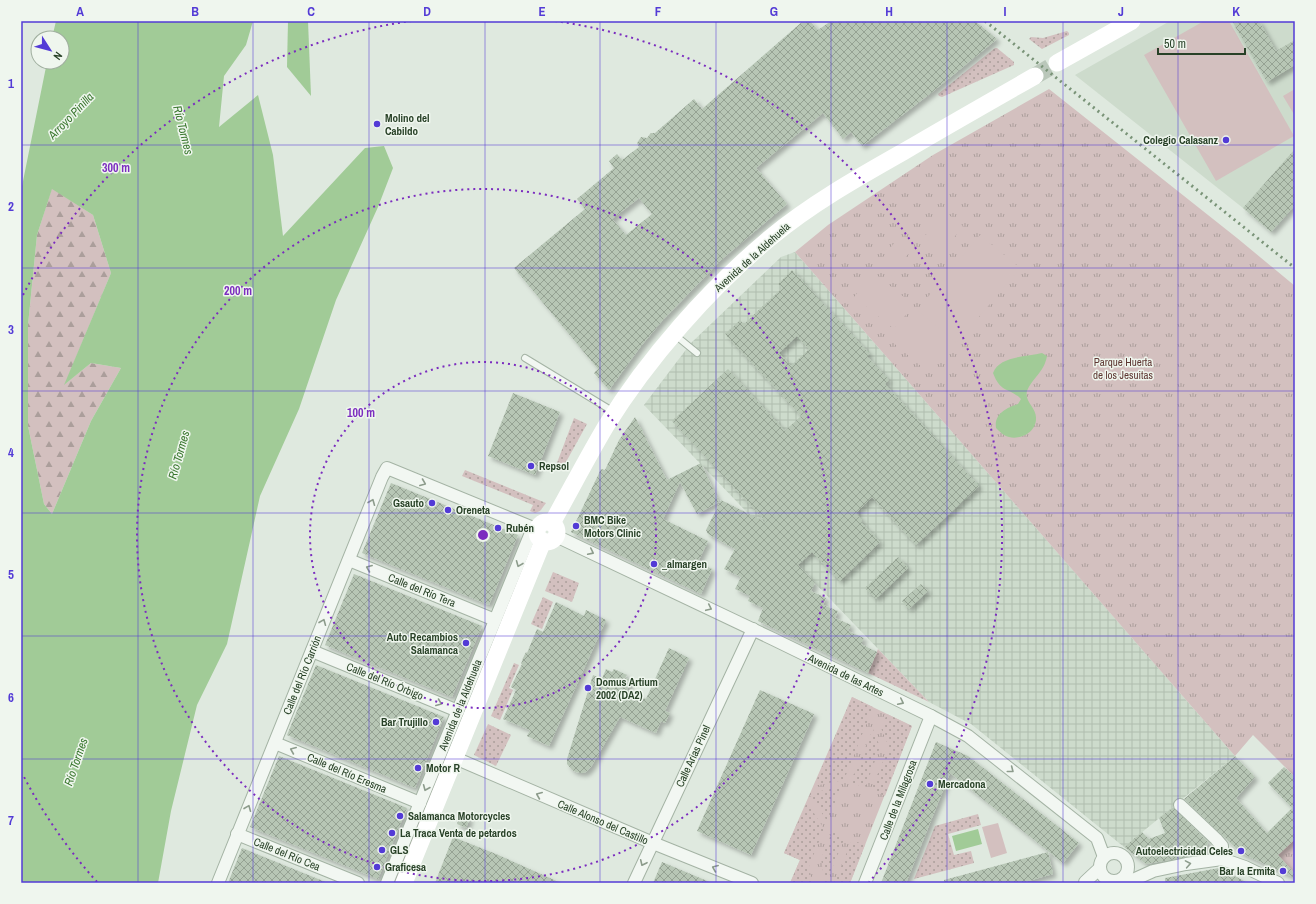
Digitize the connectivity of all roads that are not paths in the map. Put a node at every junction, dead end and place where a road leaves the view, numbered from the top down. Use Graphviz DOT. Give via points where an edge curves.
graph roads {
  1 [pos="1132,21"];
  2 [pos="1057,63"];
  3 [pos="1035,76"];
  4 [pos="674,334"];
  5 [pos="697,353"];
  6 [pos="525,358"];
  7 [pos="615,413"];
  8 [pos="387,468"];
  9 [pos="544,532"];
  10 [pos="348,560"];
  11 [pos="495,620"];
  12 [pos="753,630"];
  13 [pos="312,651"];
  14 [pos="458,711"];
  15 [pos="931,716"];
  16 [pos="275,743"];
  17 [pos="455,758"];
  18 [pos="420,803"];
  19 [pos="1180,805"];
  20 [pos="237,834"];
  21 [pos="653,843"];
  22 [pos="1222,859"];
  23 [pos="1102,862"];
  24 [pos="1128,862"];
  25 [pos="1153,871"];
  26 [pos="1129,880"];
  27 [pos="1105,882"];
  28 [pos="218,883"];
  29 [pos="358,883"];
  30 [pos="387,883"];
  31 [pos="404,883"];
  32 [pos="634,883"];
  33 [pos="752,883"];
  34 [pos="865,883"];
  35 [pos="1085,883"];
  36 [pos="1278,883"];
  1 -- 2 [label="main road"];
  3 -- 4 [label="main road, Avenida de la Aldehuela" via="867,172 800,215 730,274"];
  4 -- 5 [label="lane"];
  4 -- 7 [label="main road, Avenida de la Aldehuela"];
  6 -- 7 [label="lane"];
  7 -- 9 [label="main road, Avenida de la Aldehuela"];
  8 -- 9 [label="street, Avenida de las Artes, one-way"];
  10 -- 8 [label="street, Calle del Río Carrión, one-way"];
  9 -- 11 [label="street, Avenida de la Aldehuela, one-way"];
  9 -- 12 [label="street, Avenida de las Artes, one-way"];
  9 -- 17 [label="main road, Avenida de la Aldehuela"];
  11 -- 10 [label="street, Calle del Río Tera, one-way"];
  13 -- 10 [label="street, Calle del Río Carrión, one-way"];
  11 -- 14 [label="street, Avenida de la Aldehuela"];
  12 -- 15 [label="street, Avenida de las Artes, one-way"];
  12 -- 21 [label="street, Calle Arias Pinel"];
  13 -- 14 [label="street, Calle del Río Órbigo, one-way"];
  13 -- 16 [label="street, Calle del Río Carrión"];
  14 -- 18 [label="street, Avenida de la Aldehuela, one-way"];
  15 -- 23 [label="street, Avenida de las Artes, one-way" via="968,736 1097,838"];
  15 -- 34 [label="street, Calle de la Milagrosa"];
  18 -- 16 [label="street, Calle del Río Eresma, one-way"];
  20 -- 16 [label="street, Calle del Río Carrión, one-way"];
  21 -- 17 [label="street, Calle Alonso del Castillo, one-way"];
  17 -- 31 [label="main road, Avenida de la Aldehuela"];
  18 -- 30 [label="street, Avenida de la Aldehuela"];
  19 -- 22 [label="street" via="1216,838 1222,846"];
  20 -- 28 [label="street, Calle del Río Carrión"];
  20 -- 29 [label="street, Calle del Río Cea"];
  21 -- 32 [label="street, Calle Arias Pinel, one-way"];
  33 -- 21 [label="street, Calle Alonso del Castillo, one-way"];
  25 -- 22 [label="street, one-way"];
  22 -- 36 [label="street"];
  23 -- 24 [label="street" via="1108,854 1117,853"];
  23 -- 27 [label="street, Avenida de las Artes"];
  23 -- 35 [label="street"];
  24 -- 25 [label="street" via="1138,869"];
  24 -- 26 [label="street" via="1126,874"];
  25 -- 26 [label="street"];
  26 -- 27 [label="street"];
}
